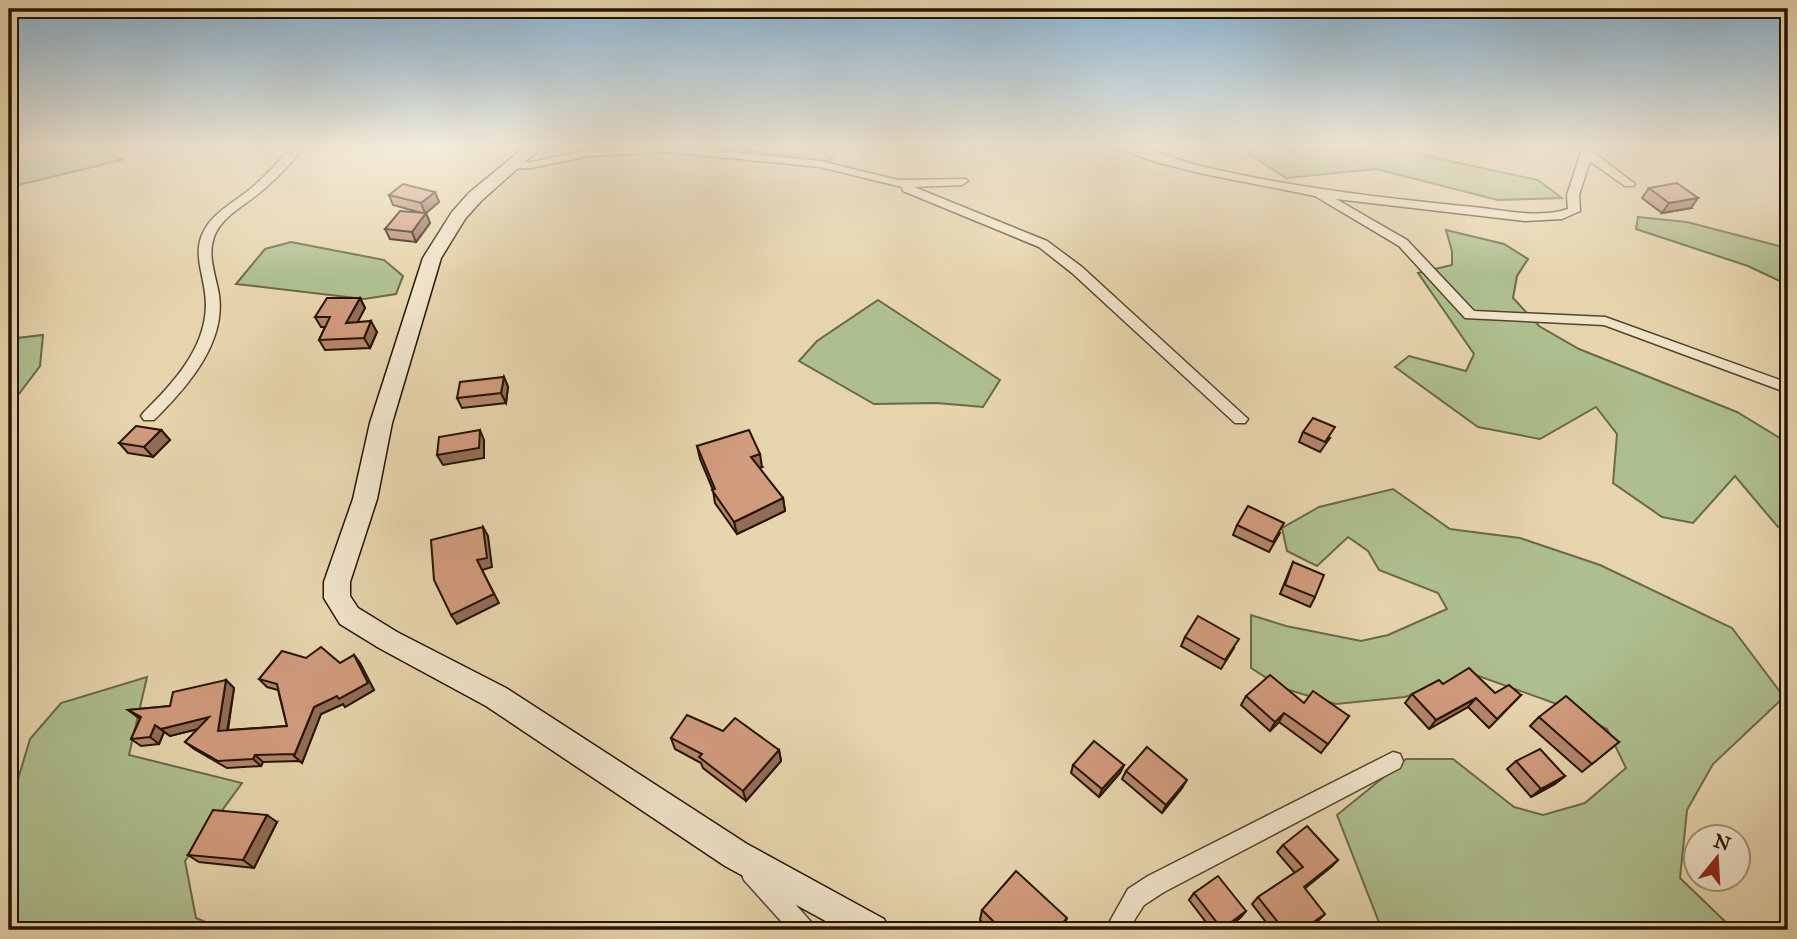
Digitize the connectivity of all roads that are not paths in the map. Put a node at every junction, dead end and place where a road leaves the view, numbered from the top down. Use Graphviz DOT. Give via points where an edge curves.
graph roads {
  1 [pos="257,190"];
  2 [pos="485,190"];
  3 [pos="913,190"];
  4 [pos="1306,190"];
  5 [pos="1575,190"];
  6 [pos="1313,191"];
  7 [pos="1788,388"];
  8 [pos="149,416"];
  9 [pos="1240,419"];
  10 [pos="1393,761"];
  11 [pos="736,855"];
  12 [pos="803,930"];
  13 [pos="873,930"];
  14 [pos="1116,930"];
  1 -- 8 [label="street" via="214,225 204,252 214,305 210,325 190,372"];
  2 -- 11 [label="main road" via="458,216 432,258 381,424 365,499 337,582 337,598 349,616 496,697"];
  3 -- 9 [label="street" via="1043,244"];
  4 -- 6 [label="street"];
  5 -- 6 [label="street" via="1574,211 1544,218"];
  6 -- 7 [label="street" via="1404,243 1471,315 1605,321"];
  10 -- 14 [label="street" via="1156,884 1136,897"];
  11 -- 12 [label="street"];
  11 -- 13 [label="main road"];
}
